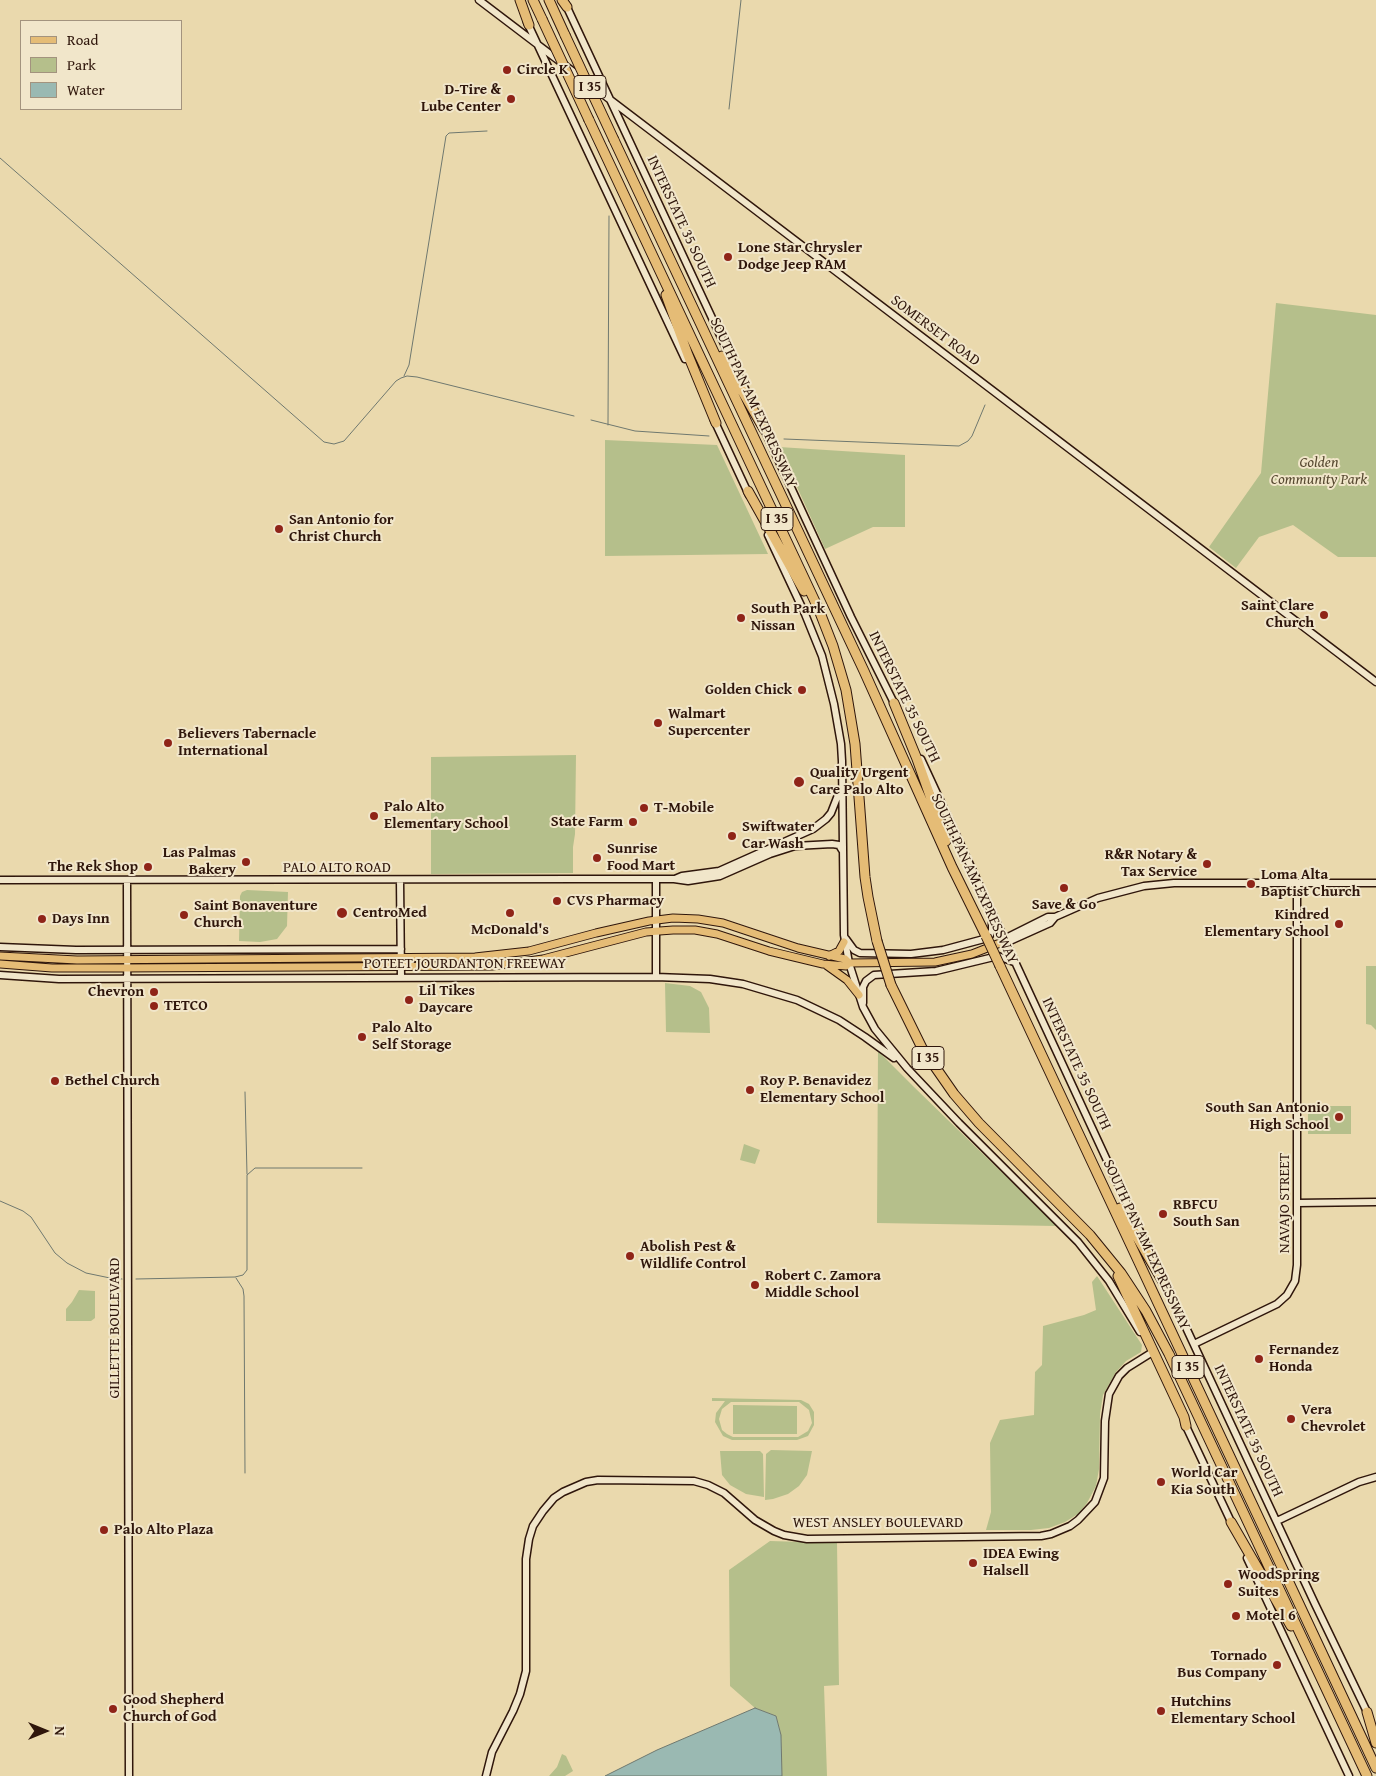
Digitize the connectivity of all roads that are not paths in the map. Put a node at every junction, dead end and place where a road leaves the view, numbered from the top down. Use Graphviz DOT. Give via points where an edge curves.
graph roads {
  1 [pos="479,0"];
  2 [pos="519,0"];
  3 [pos="533,0"];
  4 [pos="549,0"];
  5 [pos="564,2"];
  6 [pos="529,25"];
  7 [pos="538,45"];
  8 [pos="610,100"];
  9 [pos="651,252"];
  10 [pos="685,288"];
  11 [pos="716,424"];
  12 [pos="764,429"];
  13 [pos="748,491"];
  14 [pos="1376,682"];
  15 [pos="846,690"];
  16 [pos="894,703"];
  17 [pos="842,779"];
  18 [pos="843,851"];
  19 [pos="656,879"];
  20 [pos="674,879"];
  21 [pos="0,880"];
  22 [pos="127,880"];
  23 [pos="400,880"];
  24 [pos="1297,883"];
  25 [pos="1376,883"];
  26 [pos="992,911"];
  27 [pos="656,920"];
  28 [pos="999,925"];
  29 [pos="656,930"];
  30 [pos="1017,935"];
  31 [pos="986,936"];
  32 [pos="844,939"];
  33 [pos="1006,941"];
  34 [pos="0,946"];
  35 [pos="401,949"];
  36 [pos="127,950"];
  37 [pos="0,956"];
  38 [pos="830,956"];
  39 [pos="401,958"];
  40 [pos="127,959"];
  41 [pos="1013,959"];
  42 [pos="849,963"];
  43 [pos="0,964"];
  44 [pos="823,964"];
  45 [pos="127,968"];
  46 [pos="401,968"];
  47 [pos="0,975"];
  48 [pos="656,977"];
  49 [pos="401,978"];
  50 [pos="127,979"];
  51 [pos="859,995"];
  52 [pos="863,1006"];
  53 [pos="907,1068"];
  54 [pos="1089,1155"];
  55 [pos="1376,1202"];
  56 [pos="1297,1203"];
  57 [pos="1096,1243"];
  58 [pos="1169,1292"];
  59 [pos="1194,1344"];
  60 [pos="1151,1352"];
  61 [pos="1186,1426"];
  62 [pos="1376,1477"];
  63 [pos="1277,1521"];
  64 [pos="1231,1522"];
  65 [pos="1367,1712"];
  66 [pos="1339,1718"];
  67 [pos="1376,1730"];
  68 [pos="1376,1743"];
  69 [pos="1376,1768"];
  70 [pos="129,1776"];
  71 [pos="486,1776"];
  72 [pos="1349,1776"];
  73 [pos="1367,1776"];
  1 -- 7 [label="main road, SOMERSET ROAD"];
  2 -- 6 [label="highway"];
  3 -- 9 [label="highway, SOUTH PAN AM EXPRESSWAY / I 35, bridge"];
  4 -- 10 [label="highway, SOUTH PAN AM EXPRESSWAY / I 35, bridge"];
  5 -- 8 [label="main road, INTERSTATE 35 SOUTH"];
  6 -- 7 [label="main road"];
  7 -- 8 [label="main road, SOMERSET ROAD"];
  7 -- 11 [label="main road"];
  8 -- 12 [label="main road, INTERSTATE 35 SOUTH"];
  8 -- 14 [label="main road, SOMERSET ROAD"];
  9 -- 11 [label="highway"];
  9 -- 15 [label="highway, SOUTH PAN AM EXPRESSWAY / I 35" via="819,610"];
  10 -- 12 [label="highway"];
  10 -- 31 [label="highway, SOUTH PAN AM EXPRESSWAY / I 35"];
  11 -- 13 [label="main road"];
  12 -- 16 [label="main road, INTERSTATE 35 SOUTH"];
  13 -- 15 [label="highway" via="806,596"];
  13 -- 17 [label="main road" via="822,656 841,744"];
  15 -- 57 [label="highway, SOUTH PAN AM EXPRESSWAY / I 35, bridge" via="856,744 868,897 891,985 922,1048 954,1094"];
  16 -- 26 [label="main road, INTERSTATE 35 SOUTH"];
  16 -- 31 [label="highway"];
  17 -- 18 [label="main road"];
  17 -- 20 [label="main road, PALO ALTO ROAD" via="832,813 813,829 719,872"];
  18 -- 20 [label="main road, PALO ALTO ROAD" via="837,844 804,845 770,854 720,876 688,881"];
  18 -- 32 [label="main road"];
  19 -- 20 [label="main road, PALO ALTO ROAD"];
  19 -- 23 [label="main road, PALO ALTO ROAD"];
  19 -- 27 [label="main road"];
  21 -- 22 [label="main road, PALO ALTO ROAD"];
  22 -- 23 [label="main road, PALO ALTO ROAD"];
  22 -- 36 [label="main road, GILLETTE BOULEVARD"];
  23 -- 35 [label="main road"];
  24 -- 25 [label="main road"];
  24 -- 30 [label="main road, POTEET JOURDANTON FREEWAY" via="1144,886 1092,901 1050,923"];
  24 -- 56 [label="main road, NAVAJO STREET"];
  26 -- 28 [label="main road, INTERSTATE 35 SOUTH"];
  26 -- 32 [label="main road" via="990,935 975,943 943,950 911,954 860,953"];
  27 -- 29 [label="main road"];
  27 -- 38 [label="main road, POTEET JOURDANTON FREEWAY" via="698,919 723,924"];
  27 -- 39 [label="main road, POTEET JOURDANTON FREEWAY" via="512,954"];
  28 -- 30 [label="main road"];
  28 -- 33 [label="main road, INTERSTATE 35 SOUTH"];
  29 -- 44 [label="main road, POTEET JOURDANTON FREEWAY" via="717,934"];
  29 -- 46 [label="main road, POTEET JOURDANTON FREEWAY" via="513,964"];
  29 -- 48 [label="main road"];
  30 -- 33 [label="main road, POTEET JOURDANTON FREEWAY"];
  30 -- 41 [label="main road"];
  31 -- 54 [label="highway, SOUTH PAN AM EXPRESSWAY / I 35, bridge"];
  32 -- 38 [label="main road" via="839,951"];
  32 -- 42 [label="main road"];
  33 -- 41 [label="main road, INTERSTATE 35 SOUTH"];
  33 -- 42 [label="main road, POTEET JOURDANTON FREEWAY" via="972,954 935,962"];
  34 -- 36 [label="main road, POTEET JOURDANTON FREEWAY"];
  35 -- 36 [label="main road, POTEET JOURDANTON FREEWAY"];
  35 -- 39 [label="main road"];
  36 -- 40 [label="main road, GILLETTE BOULEVARD"];
  37 -- 40 [label="main road, POTEET JOURDANTON FREEWAY"];
  38 -- 42 [label="main road, POTEET JOURDANTON FREEWAY"];
  39 -- 40 [label="main road, POTEET JOURDANTON FREEWAY"];
  39 -- 46 [label="main road"];
  40 -- 45 [label="main road, GILLETTE BOULEVARD"];
  41 -- 52 [label="main road" via="998,956 936,971 874,975 863,987"];
  41 -- 58 [label="main road, INTERSTATE 35 SOUTH"];
  42 -- 44 [label="main road, POTEET JOURDANTON FREEWAY" via="846,966"];
  42 -- 51 [label="main road"];
  43 -- 45 [label="main road, POTEET JOURDANTON FREEWAY"];
  44 -- 51 [label="main road" via="847,980"];
  45 -- 46 [label="main road, POTEET JOURDANTON FREEWAY"];
  45 -- 50 [label="main road, GILLETTE BOULEVARD"];
  46 -- 49 [label="main road"];
  47 -- 50 [label="main road, POTEET JOURDANTON FREEWAY"];
  48 -- 49 [label="main road, POTEET JOURDANTON FREEWAY"];
  48 -- 53 [label="main road, POTEET JOURDANTON FREEWAY" via="728,981 797,1000 839,1020"];
  49 -- 50 [label="main road, POTEET JOURDANTON FREEWAY"];
  50 -- 70 [label="main road, GILLETTE BOULEVARD"];
  51 -- 52 [label="main road"];
  52 -- 53 [label="main road" via="875,1029"];
  53 -- 60 [label="main road" via="1078,1242 1109,1281"];
  54 -- 58 [label="highway"];
  54 -- 69 [label="highway, SOUTH PAN AM EXPRESSWAY / I 35"];
  55 -- 56 [label="main road"];
  56 -- 59 [label="main road, NAVAJO STREET" via="1298,1266 1292,1289 1272,1307"];
  57 -- 61 [label="highway" via="1119,1277"];
  57 -- 66 [label="highway, SOUTH PAN AM EXPRESSWAY / I 35" via="1131,1287 1157,1330"];
  58 -- 59 [label="main road, INTERSTATE 35 SOUTH"];
  59 -- 63 [label="main road, INTERSTATE 35 SOUTH"];
  60 -- 61 [label="main road"];
  60 -- 71 [label="main road, WEST ANSLEY BOULEVARD" via="1127,1368 1109,1394 1104,1478 1095,1502 1074,1523 1051,1534 807,1539 774,1531 724,1493 694,1481 598,1480 563,1492 543,1511 528,1539 526,1671 517,1702 492,1752"];
  61 -- 64 [label="main road"];
  62 -- 63 [label="main road"];
  63 -- 65 [label="main road, INTERSTATE 35 SOUTH"];
  64 -- 66 [label="highway"];
  64 -- 72 [label="main road"];
  65 -- 67 [label="main road, INTERSTATE 35 SOUTH"];
  65 -- 68 [label="highway"];
  66 -- 73 [label="highway, SOUTH PAN AM EXPRESSWAY / I 35"];
}
